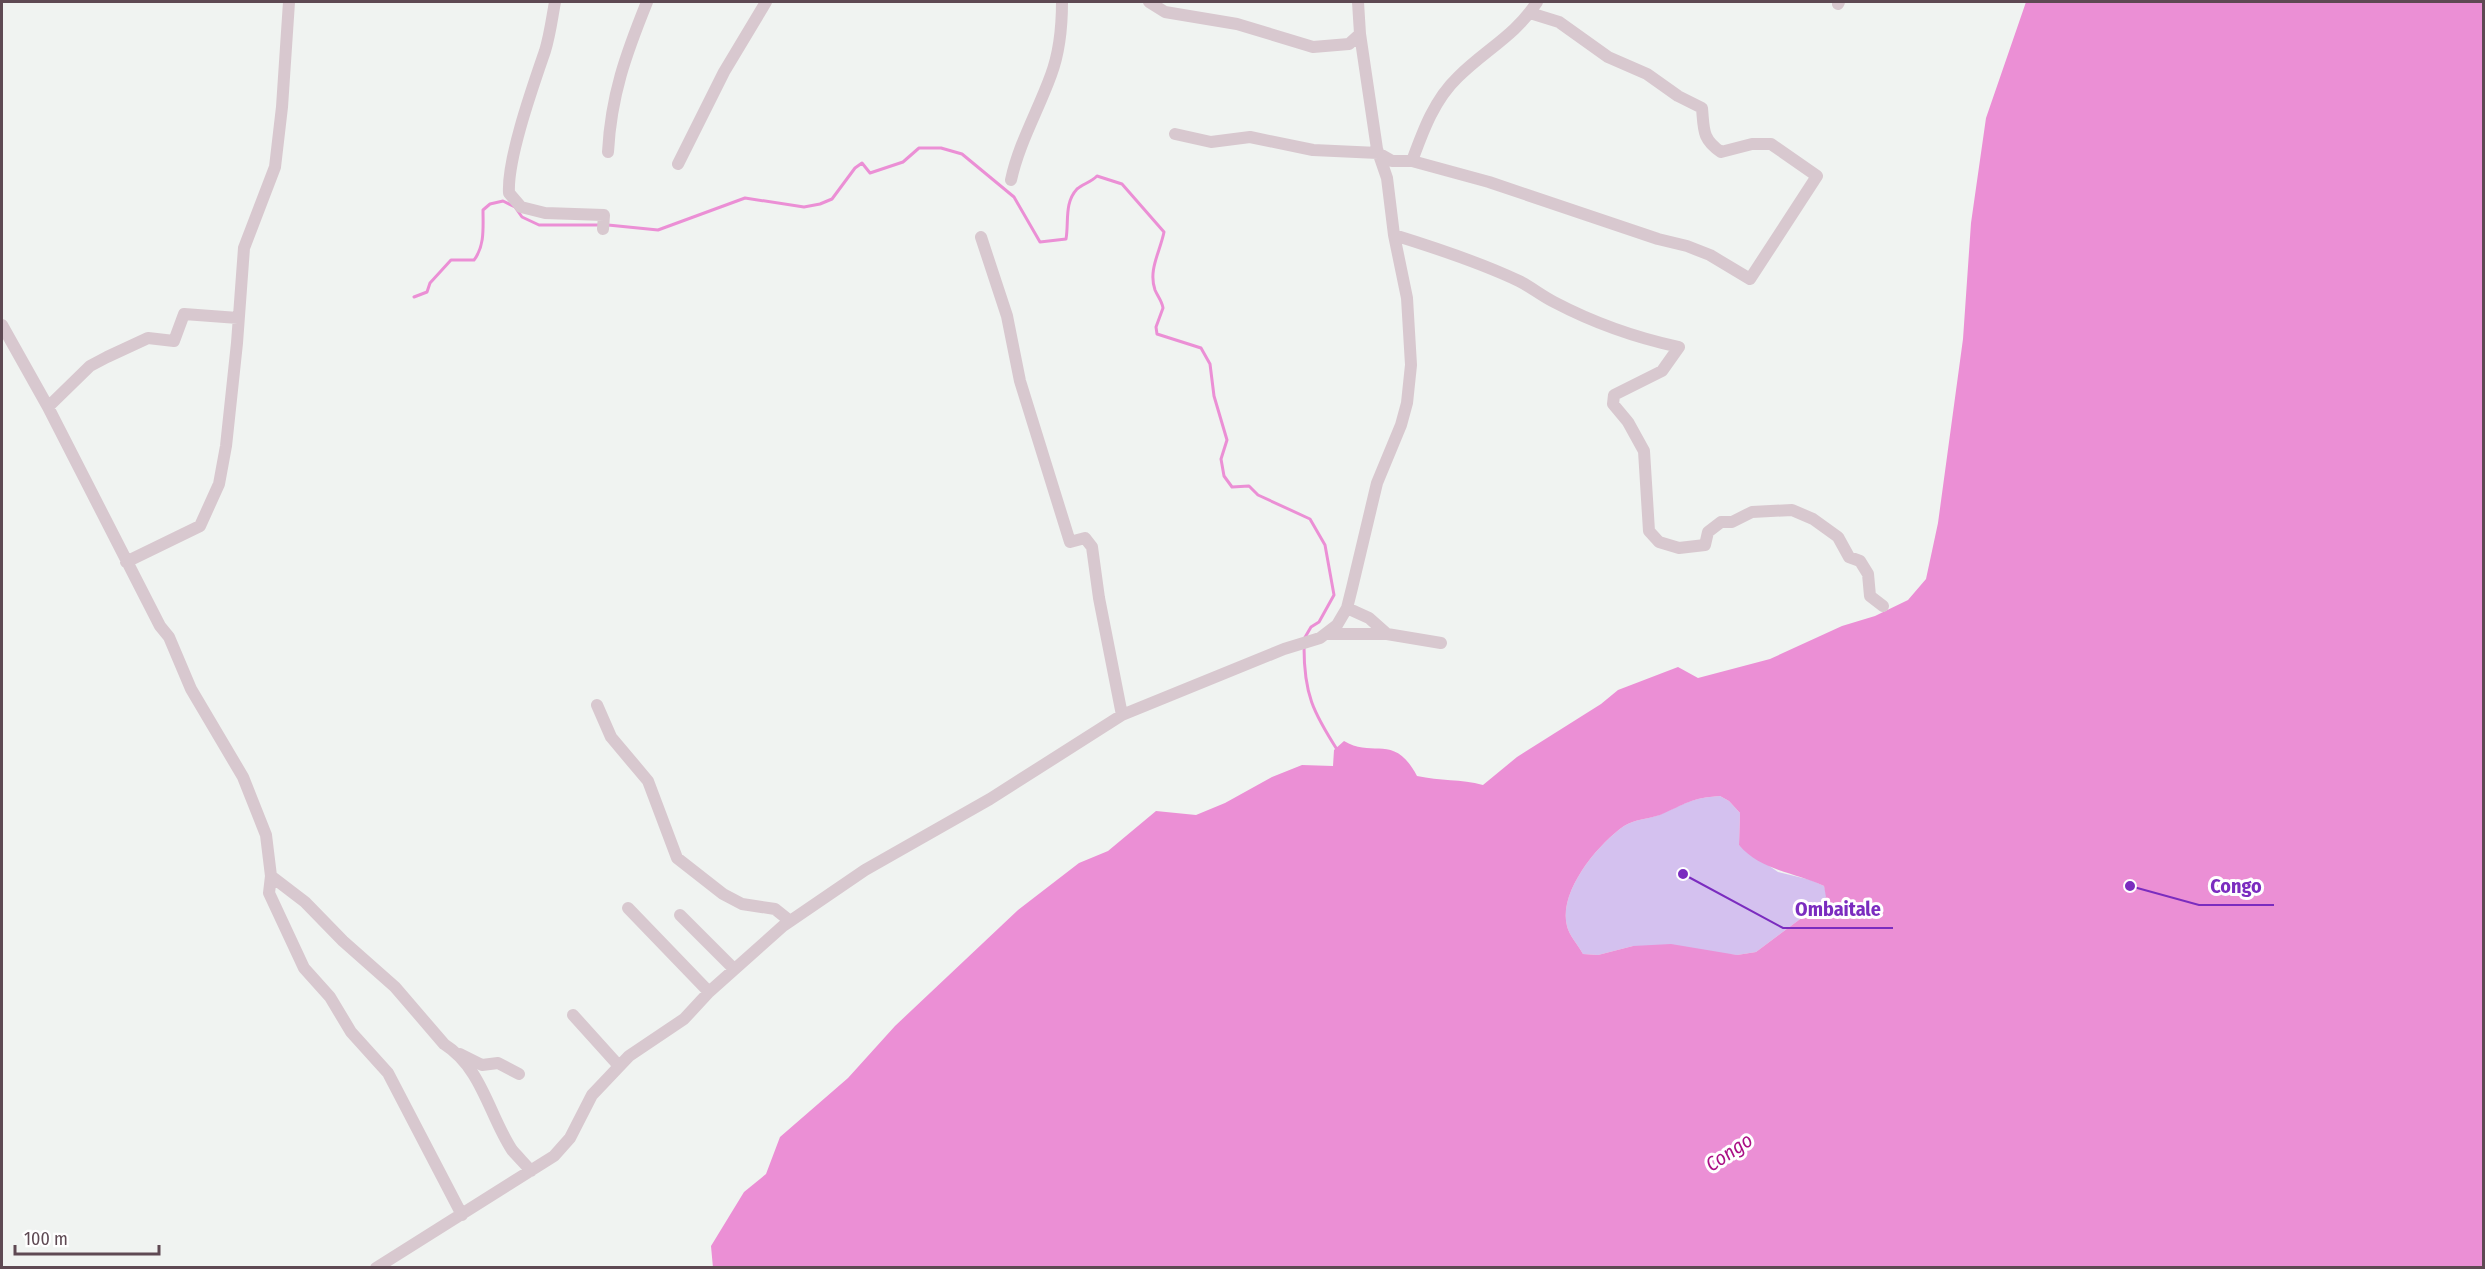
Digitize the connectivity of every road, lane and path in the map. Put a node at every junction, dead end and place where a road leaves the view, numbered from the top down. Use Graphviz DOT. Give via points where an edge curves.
graph roads {
  1 [pos="289,2"];
  2 [pos="555,2"];
  3 [pos="647,2"];
  4 [pos="766,2"];
  5 [pos="1062,2"];
  6 [pos="1149,2"];
  7 [pos="1358,2"];
  8 [pos="1537,2"];
  9 [pos="1530,13"];
  10 [pos="1360,34"];
  11 [pos="1175,134"];
  12 [pos="608,152"];
  13 [pos="1378,153"];
  14 [pos="1412,161"];
  15 [pos="678,164"];
  16 [pos="1011,180"];
  17 [pos="603,229"];
  18 [pos="1394,235"];
  19 [pos="981,237"];
  20 [pos="238,318"];
  21 [pos="2,325"];
  22 [pos="48,407"];
  23 [pos="126,562"];
  24 [pos="1882,606"];
  25 [pos="1347,608"];
  26 [pos="1326,634"];
  27 [pos="1387,634"];
  28 [pos="1441,644"];
  29 [pos="597,705"];
  30 [pos="1122,715"];
  31 [pos="271,876"];
  32 [pos="628,908"];
  33 [pos="680,915"];
  34 [pos="790,921"];
  35 [pos="734,969"];
  36 [pos="709,992"];
  37 [pos="573,1014"];
  38 [pos="454,1050"];
  39 [pos="619,1066"];
  40 [pos="519,1074"];
  41 [pos="531,1171"];
  42 [pos="462,1215"];
  43 [pos="376,1268"];
  1 -- 20 [label="street" via="275,168 244,248"];
  2 -- 17 [label="street" via="546,49 519,136 509,193 521,207 537,211 604,215"];
  3 -- 12 [label="street" via="610,111"];
  4 -- 15 [label="street" via="724,72"];
  5 -- 16 [label="street" via="1062,33 1052,74 1020,146"];
  6 -- 10 [label="street" via="1165,12 1237,24 1313,46 1349,44"];
  7 -- 10 [label="street"];
  8 -- 9 [label="street"];
  9 -- 14 [label="street" via="1515,32 1457,78 1442,95 1429,116"];
  9 -- 14 [label="street" via="1559,22 1608,57 1647,74 1702,108 1709,144 1721,152 1752,144 1771,144 1817,176 1750,279 1687,246"];
  10 -- 13 [label="street"];
  11 -- 13 [label="street" via="1211,142 1250,137 1313,150"];
  13 -- 14 [label="street" via="1392,161"];
  13 -- 18 [label="street" via="1387,178"];
  18 -- 24 [label="street" via="1520,281 1584,316 1654,342 1679,347 1662,371 1614,395 1613,404 1644,451 1649,531 1659,542 1692,549 1705,544 1708,532 1721,522 1732,522 1752,512 1792,510 1838,537 1849,557 1860,561 1868,574 1870,596"];
  18 -- 25 [label="street" via="1407,298 1410,385 1401,425 1377,483"];
  19 -- 30 [label="street" via="1070,542 1085,538 1092,547"];
  20 -- 22 [label="street" via="184,314 174,341 148,338 107,357 84,371"];
  20 -- 23 [label="street" via="226,446 212,501 200,526"];
  21 -- 22 [label="street"];
  22 -- 23 [label="street"];
  23 -- 31 [label="street" via="169,637 191,689 243,777 266,835"];
  25 -- 26 [label="street"];
  25 -- 27 [label="street" via="1368,618"];
  26 -- 27 [label="street"];
  26 -- 30 [label="street"];
  27 -- 28 [label="street"];
  29 -- 34 [label="street" via="612,737 648,781 677,858 723,894 742,904 775,909"];
  30 -- 34 [label="street" via="990,799 865,870"];
  31 -- 38 [label="street" via="305,902 395,987 444,1044"];
  31 -- 42 [label="street" via="269,893 304,968 330,997 351,1032 388,1073"];
  32 -- 36 [label="street"];
  33 -- 35 [label="street"];
  34 -- 35 [label="street"];
  35 -- 36 [label="street"];
  36 -- 39 [label="street" via="684,1019 641,1046"];
  37 -- 39 [label="street"];
  38 -- 40 [label="street" via="473,1062 498,1063"];
  38 -- 41 [label="street" via="486,1096 512,1149"];
  39 -- 41 [label="street" via="592,1095 570,1138 554,1156"];
  41 -- 42 [label="street"];
  42 -- 43 [label="street"];
}
